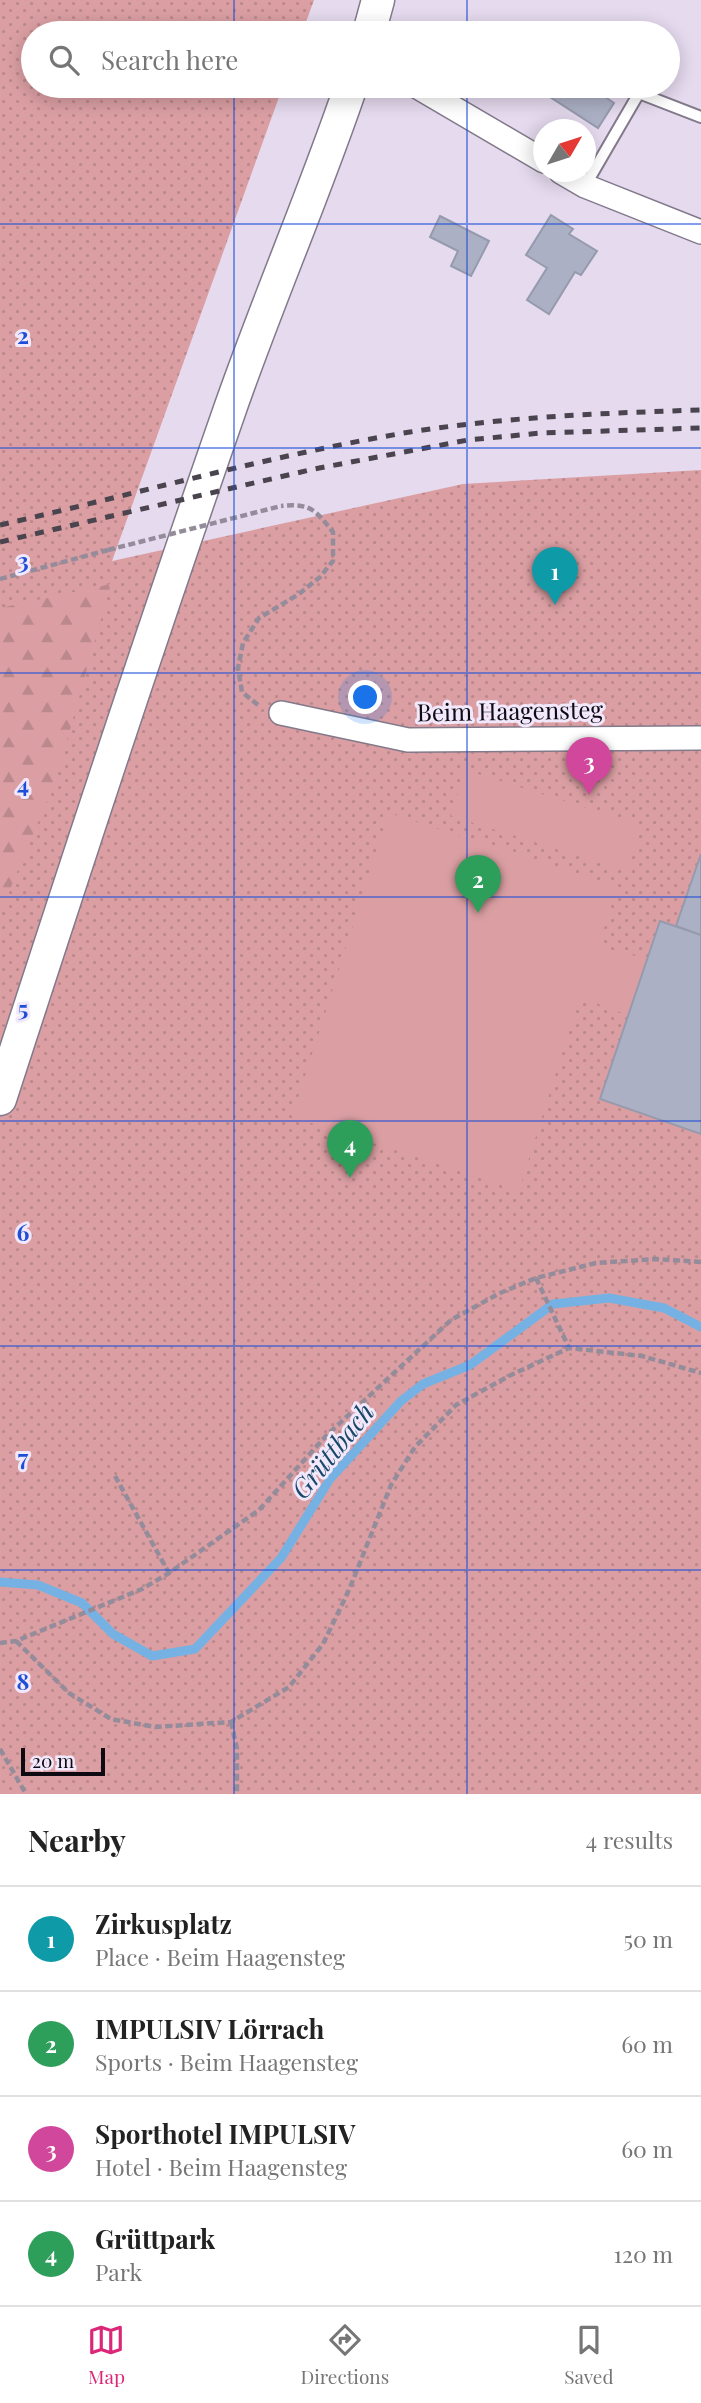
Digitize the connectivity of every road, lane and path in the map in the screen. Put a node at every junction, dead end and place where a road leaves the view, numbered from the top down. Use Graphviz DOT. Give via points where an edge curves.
graph roads {
  1 [pos="379,0"];
  2 [pos="373,21"];
  3 [pos="347,98"];
  4 [pos="436,98"];
  5 [pos="636,98"];
  6 [pos="652,98"];
  7 [pos="701,117"];
  8 [pos="533,155"];
  9 [pos="578,182"];
  10 [pos="585,186"];
  11 [pos="699,230"];
  12 [pos="0,579"];
  13 [pos="281,713"];
  14 [pos="701,738"];
  15 [pos="0,1099"];
  16 [pos="701,1262"];
  17 [pos="537,1278"];
  18 [pos="569,1348"];
  19 [pos="701,1373"];
  20 [pos="115,1476"];
  21 [pos="169,1573"];
  22 [pos="16,1641"];
  23 [pos="0,1643"];
  24 [pos="231,1722"];
  25 [pos="0,1749"];
  26 [pos="26,1794"];
  27 [pos="237,1794"];
  1 -- 2 [label="main road"];
  3 -- 15 [label="main road" via="231,407"];
  4 -- 8 [label="street"];
  5 -- 10 [label="lane"];
  6 -- 7 [label="lane"];
  9 -- 10 [label="street"];
  10 -- 11 [label="street"];
  12 -- 13 [label="path, bridge" via="281,506 300,504 317,512 333,533 332,561 299,594 259,618 243,643 238,668 242,692 257,705"];
  13 -- 14 [label="street, Beim Haagensteg" via="408,740"];
  16 -- 17 [label="path" via="596,1263"];
  17 -- 18 [label="path"];
  17 -- 21 [label="path" via="451,1320 326,1436 258,1510"];
  18 -- 19 [label="path" via="642,1356"];
  18 -- 24 [label="path" via="456,1405 415,1447 391,1485 323,1644 289,1687"];
  20 -- 21 [label="path"];
  21 -- 22 [label="path" via="142,1589"];
  22 -- 23 [label="path"];
  22 -- 24 [label="path" via="69,1693 111,1719 155,1727"];
  24 -- 27 [label="path" via="237,1749"];
  25 -- 26 [label="path"];
}
